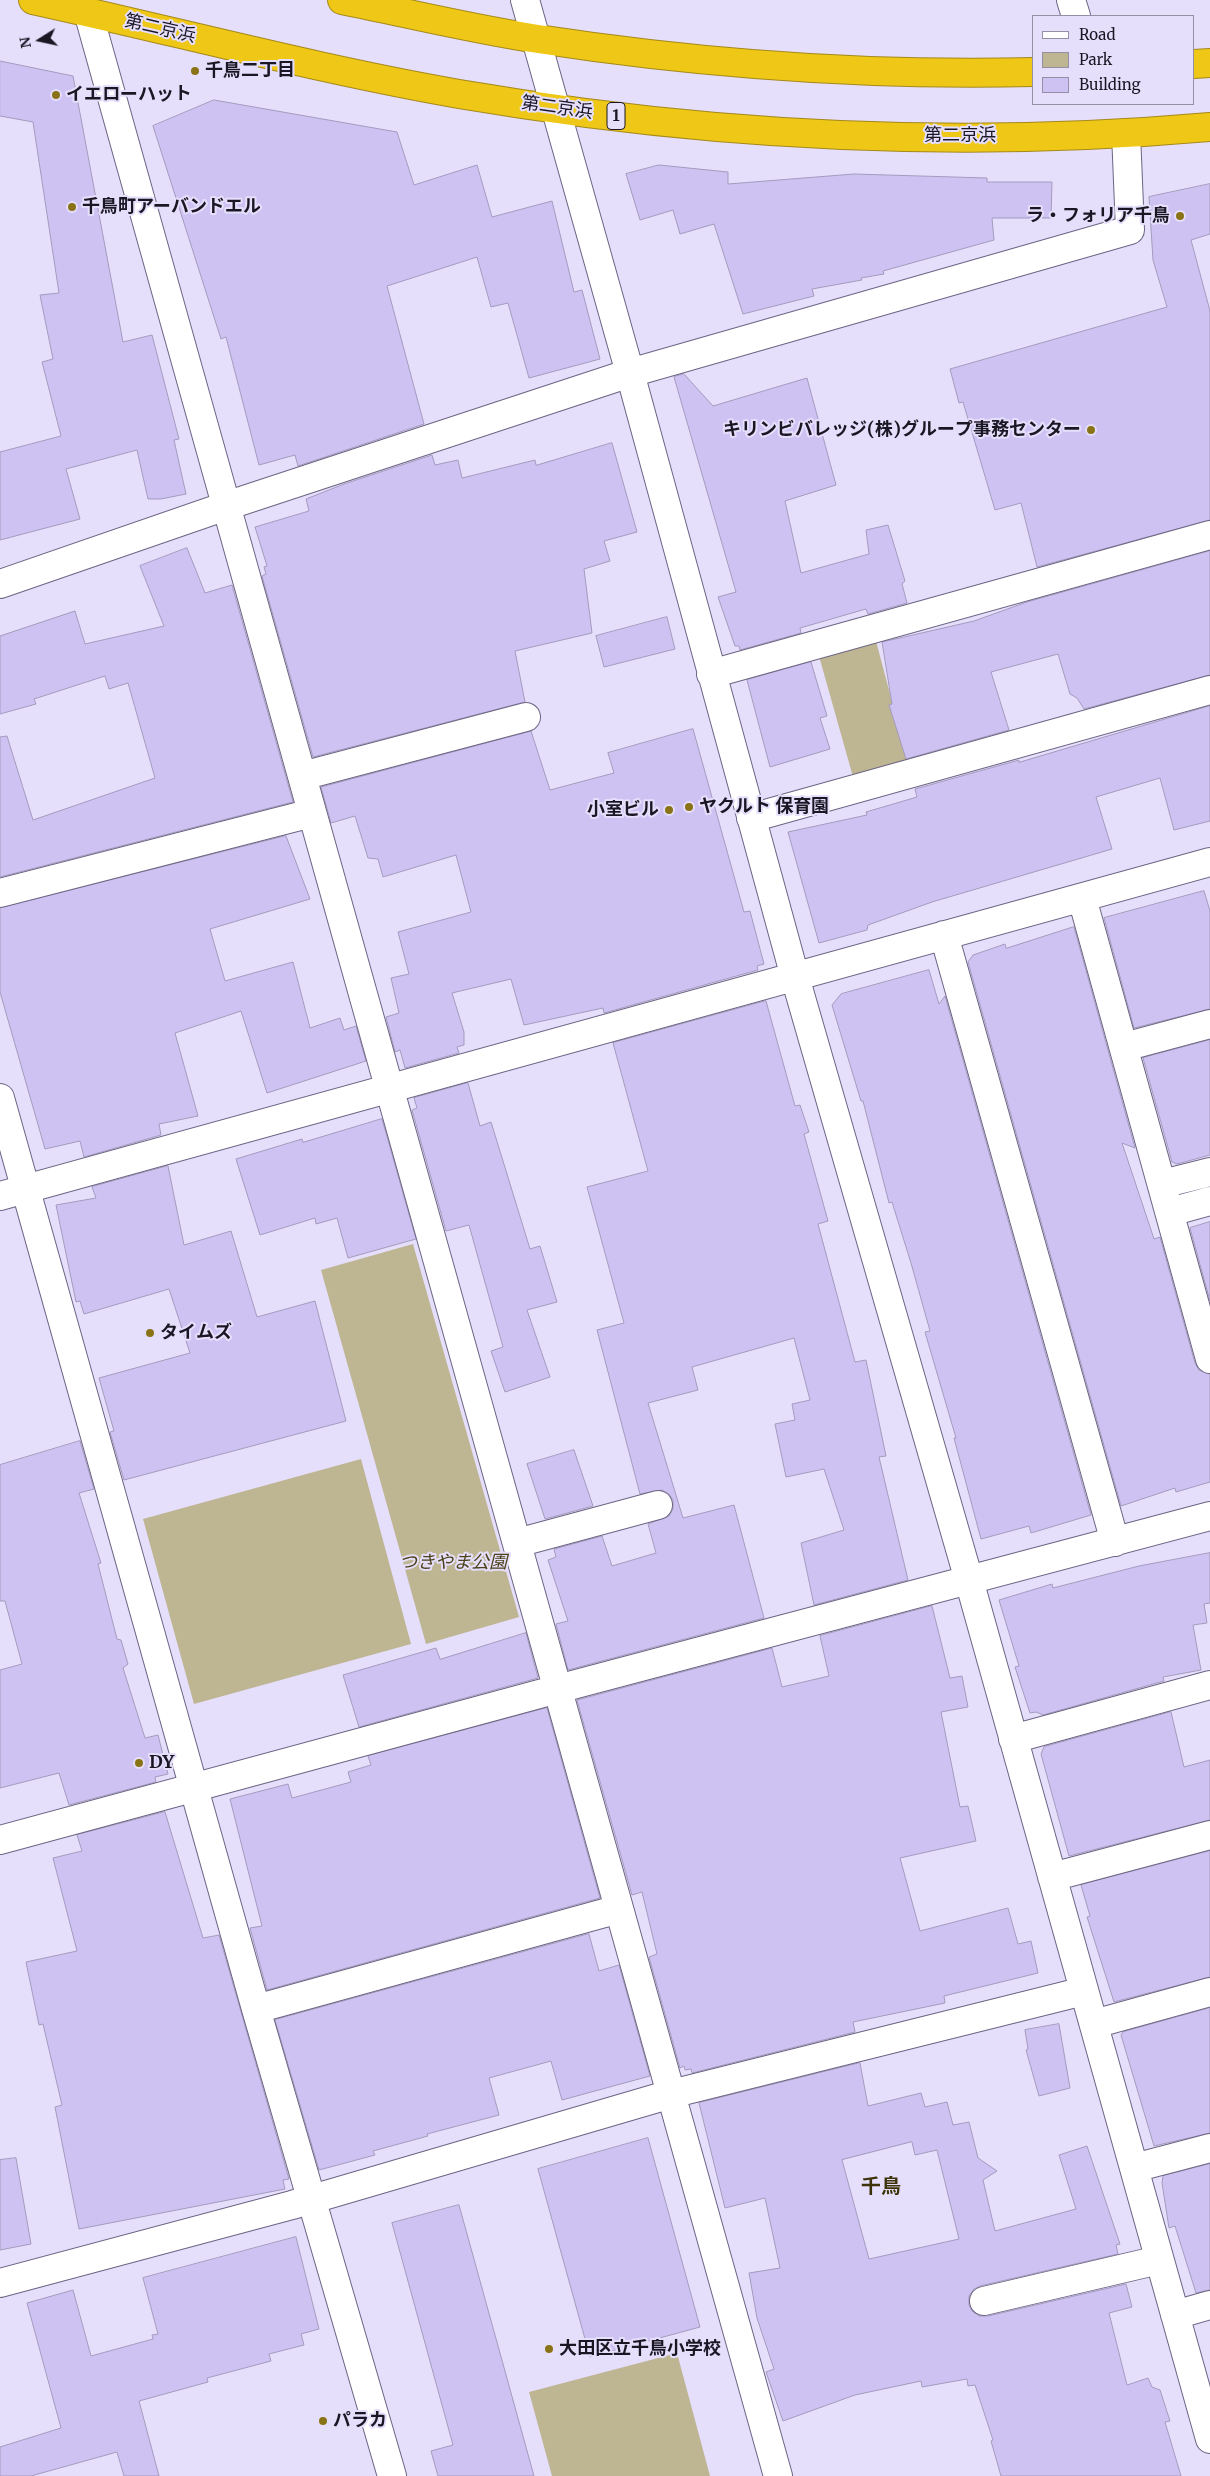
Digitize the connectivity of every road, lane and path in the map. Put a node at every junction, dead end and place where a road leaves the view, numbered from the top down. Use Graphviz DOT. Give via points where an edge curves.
graph roads {
  1 [pos="33,0"];
  2 [pos="342,0"];
  3 [pos="525,0"];
  4 [pos="1071,0"];
  5 [pos="88,12"];
  6 [pos="1076,15"];
  7 [pos="536,39"];
  8 [pos="1210,63"];
  9 [pos="1195,64"];
  10 [pos="1032,72"];
  11 [pos="556,108"];
  12 [pos="1210,127"];
  13 [pos="1126,133"];
  14 [pos="630,373"];
  15 [pos="226,506"];
  16 [pos="1210,535"];
  17 [pos="0,584"];
  18 [pos="711,674"];
  19 [pos="1210,690"];
  20 [pos="526,717"];
  21 [pos="302,776"];
  22 [pos="312,813"];
  23 [pos="751,818"];
  24 [pos="1210,862"];
  25 [pos="0,893"];
  26 [pos="1082,898"];
  27 [pos="944,936"];
  28 [pos="795,977"];
  29 [pos="1210,1024"];
  30 [pos="1124,1047"];
  31 [pos="389,1089"];
  32 [pos="0,1098"];
  33 [pos="1210,1172"];
  34 [pos="1162,1184"];
  35 [pos="27,1189"];
  36 [pos="0,1196"];
  37 [pos="1210,1202"];
  38 [pos="1170,1212"];
  39 [pos="1210,1355"];
  40 [pos="658,1505"];
  41 [pos="1210,1516"];
  42 [pos="1115,1542"];
  43 [pos="517,1544"];
  44 [pos="969,1580"];
  45 [pos="1210,1685"];
  46 [pos="557,1689"];
  47 [pos="1013,1739"];
  48 [pos="193,1787"];
  49 [pos="1210,1835"];
  50 [pos="0,1840"];
  51 [pos="1052,1878"];
  52 [pos="619,1909"];
  53 [pos="1084,1991"];
  54 [pos="1210,1992"];
  55 [pos="256,2009"];
  56 [pos="1094,2024"];
  57 [pos="671,2094"];
  58 [pos="1210,2148"];
  59 [pos="1134,2168"];
  60 [pos="313,2198"];
  61 [pos="1159,2260"];
  62 [pos="0,2283"];
  63 [pos="984,2301"];
  64 [pos="1210,2305"];
  65 [pos="1175,2315"];
  66 [pos="1210,2439"];
  67 [pos="392,2476"];
  68 [pos="778,2476"];
  1 -- 5 [label="highway, 第二京浜 / 1"];
  2 -- 7 [label="highway"];
  3 -- 7 [label="street"];
  4 -- 6 [label="street"];
  5 -- 11 [label="highway, 第二京浜 / 1" via="272,55"];
  5 -- 15 [label="street"];
  7 -- 10 [label="highway" via="745,64 858,70"];
  7 -- 11 [label="street"];
  8 -- 9 [label="highway"];
  11 -- 13 [label="highway, 第二京浜 / 1" via="747,130 873,136"];
  11 -- 14 [label="street"];
  12 -- 13 [label="highway, 第二京浜 / 1"];
  13 -- 14 [label="street" via="1130,230"];
  14 -- 15 [label="street"];
  14 -- 18 [label="street"];
  15 -- 17 [label="street"];
  15 -- 21 [label="street"];
  16 -- 18 [label="street"];
  18 -- 23 [label="street"];
  19 -- 23 [label="street"];
  20 -- 21 [label="street"];
  21 -- 22 [label="street"];
  22 -- 25 [label="street"];
  22 -- 31 [label="street"];
  23 -- 28 [label="street"];
  24 -- 26 [label="street"];
  26 -- 27 [label="street"];
  26 -- 30 [label="street"];
  27 -- 28 [label="street"];
  27 -- 42 [label="street"];
  28 -- 31 [label="street"];
  28 -- 44 [label="street"];
  29 -- 30 [label="street"];
  30 -- 34 [label="street"];
  31 -- 35 [label="street"];
  31 -- 43 [label="street"];
  32 -- 35 [label="street"];
  33 -- 34 [label="street"];
  34 -- 38 [label="street"];
  35 -- 36 [label="street"];
  35 -- 48 [label="street"];
  37 -- 38 [label="street"];
  38 -- 39 [label="street"];
  40 -- 43 [label="street"];
  41 -- 42 [label="street"];
  42 -- 44 [label="street"];
  43 -- 46 [label="street"];
  44 -- 46 [label="street"];
  44 -- 47 [label="street"];
  45 -- 47 [label="street"];
  46 -- 48 [label="street"];
  46 -- 52 [label="street"];
  47 -- 51 [label="street"];
  48 -- 50 [label="street"];
  48 -- 55 [label="street"];
  49 -- 51 [label="street"];
  51 -- 53 [label="street"];
  52 -- 55 [label="street"];
  52 -- 57 [label="street"];
  53 -- 56 [label="street"];
  53 -- 57 [label="street"];
  54 -- 56 [label="street"];
  55 -- 60 [label="street"];
  56 -- 59 [label="street"];
  57 -- 60 [label="street"];
  57 -- 68 [label="street"];
  58 -- 59 [label="street"];
  59 -- 61 [label="street"];
  60 -- 62 [label="street"];
  60 -- 67 [label="street"];
  61 -- 63 [label="street"];
  61 -- 65 [label="street"];
  64 -- 65 [label="street"];
  65 -- 66 [label="street"];
}
